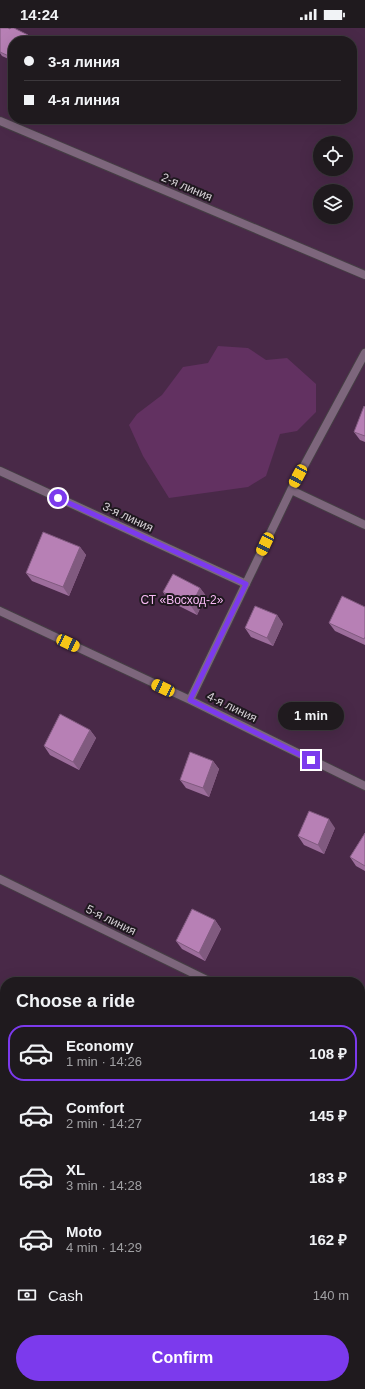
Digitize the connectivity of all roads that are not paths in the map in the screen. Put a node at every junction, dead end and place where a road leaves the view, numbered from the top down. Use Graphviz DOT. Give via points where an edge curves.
graph roads {
  1 [pos="0,122"];
  2 [pos="365,275"];
  3 [pos="365,353"];
  4 [pos="0,471"];
  5 [pos="291,490"];
  6 [pos="365,526"];
  7 [pos="246,584"];
  8 [pos="0,611"];
  9 [pos="190,700"];
  10 [pos="365,786"];
  11 [pos="0,879"];
  12 [pos="201,977"];
  1 -- 2 [label="street, 2-я линия"];
  3 -- 5 [label="street"];
  4 -- 7 [label="street, 3-я линия"];
  5 -- 6 [label="street"];
  5 -- 7 [label="street"];
  7 -- 9 [label="street"];
  8 -- 9 [label="street, 4-я линия"];
  9 -- 10 [label="street, 4-я линия"];
  11 -- 12 [label="street, 5-я линия"];
}
